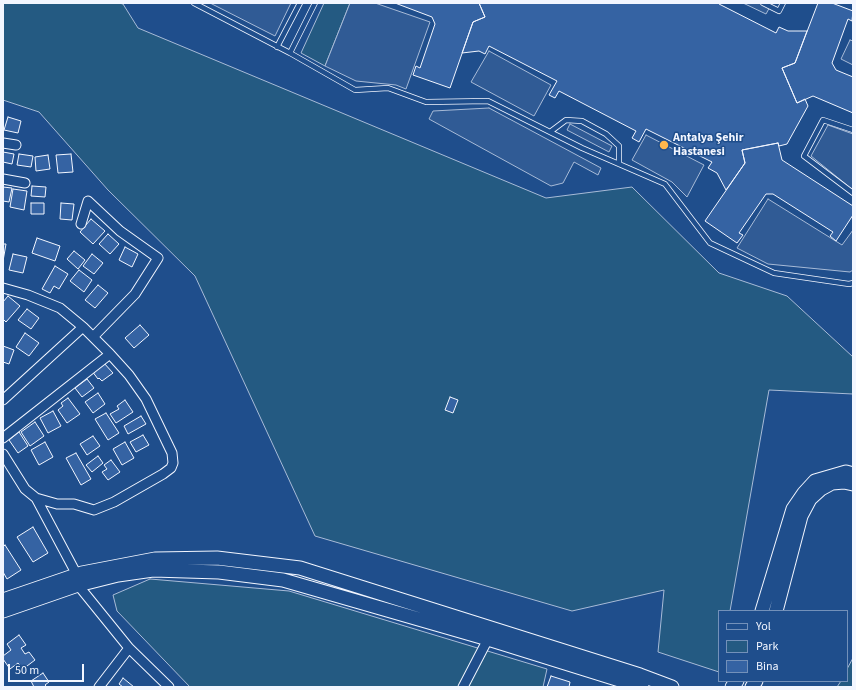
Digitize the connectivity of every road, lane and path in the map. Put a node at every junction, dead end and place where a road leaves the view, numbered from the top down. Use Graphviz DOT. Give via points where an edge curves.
graph roads {
  1 [pos="194,3"];
  2 [pos="300,3"];
  3 [pos="315,3"];
  4 [pos="763,3"];
  5 [pos="783,3"];
  6 [pos="277,47"];
  7 [pos="290,53"];
  8 [pos="853,130"];
  9 [pos="550,132"];
  10 [pos="3,143"];
  11 [pos="16,145"];
  12 [pos="619,164"];
  13 [pos="3,179"];
  14 [pos="25,183"];
  15 [pos="853,194"];
  16 [pos="81,224"];
  17 [pos="853,283"];
  18 [pos="3,288"];
  19 [pos="83,327"];
  20 [pos="94,337"];
  21 [pos="110,354"];
  22 [pos="3,400"];
  23 [pos="3,438"];
  24 [pos="3,454"];
  25 [pos="853,474"];
  26 [pos="853,484"];
  27 [pos="36,498"];
  28 [pos="78,580"];
  29 [pos="3,600"];
  30 [pos="762,610"];
  31 [pos="776,610"];
  32 [pos="3,611"];
  33 [pos="488,639"];
  34 [pos="129,648"];
  35 [pos="628,685"];
  36 [pos="99,687"];
  37 [pos="169,687"];
  38 [pos="463,687"];
  39 [pos="642,687"];
  40 [pos="672,687"];
  1 -- 6 [label="lane"];
  2 -- 6 [label="lane"];
  3 -- 7 [label="lane"];
  4 -- 5 [label="lane" via="779,11"];
  6 -- 7 [label="lane"];
  7 -- 9 [label="lane" via="355,90 388,88 426,102 488,101"];
  8 -- 15 [label="lane" via="823,120 804,156"];
  9 -- 12 [label="lane"];
  9 -- 12 [label="lane" via="566,120 582,120 606,134 619,146"];
  10 -- 11 [label="street"];
  12 -- 17 [label="lane" via="665,184 710,243 774,273"];
  13 -- 14 [label="street"];
  16 -- 20 [label="street" via="88,201 120,232 158,258 134,294"];
  18 -- 19 [label="street" via="28,294 60,308"];
  19 -- 20 [label="street"];
  19 -- 22 [label="street"];
  20 -- 21 [label="street"];
  21 -- 23 [label="street"];
  21 -- 27 [label="street" via="130,375 146,398 172,453 171,468 114,502 94,510"];
  24 -- 27 [label="street" via="25,489"];
  25 -- 30 [label="street" via="846,472 815,481 793,509"];
  26 -- 31 [label="street" via="832,483 810,499 801,516"];
  27 -- 28 [label="street"];
  28 -- 29 [label="street"];
  28 -- 32 [label="street"];
  28 -- 33 [label="street" via="153,570 219,572 283,580"];
  28 -- 34 [label="street"];
  28 -- 40 [label="street" via="154,559 217,558 300,568"];
  33 -- 35 [label="street"];
  33 -- 38 [label="street"];
  34 -- 36 [label="street"];
  34 -- 37 [label="street"];
  35 -- 39 [label="street"];
}
